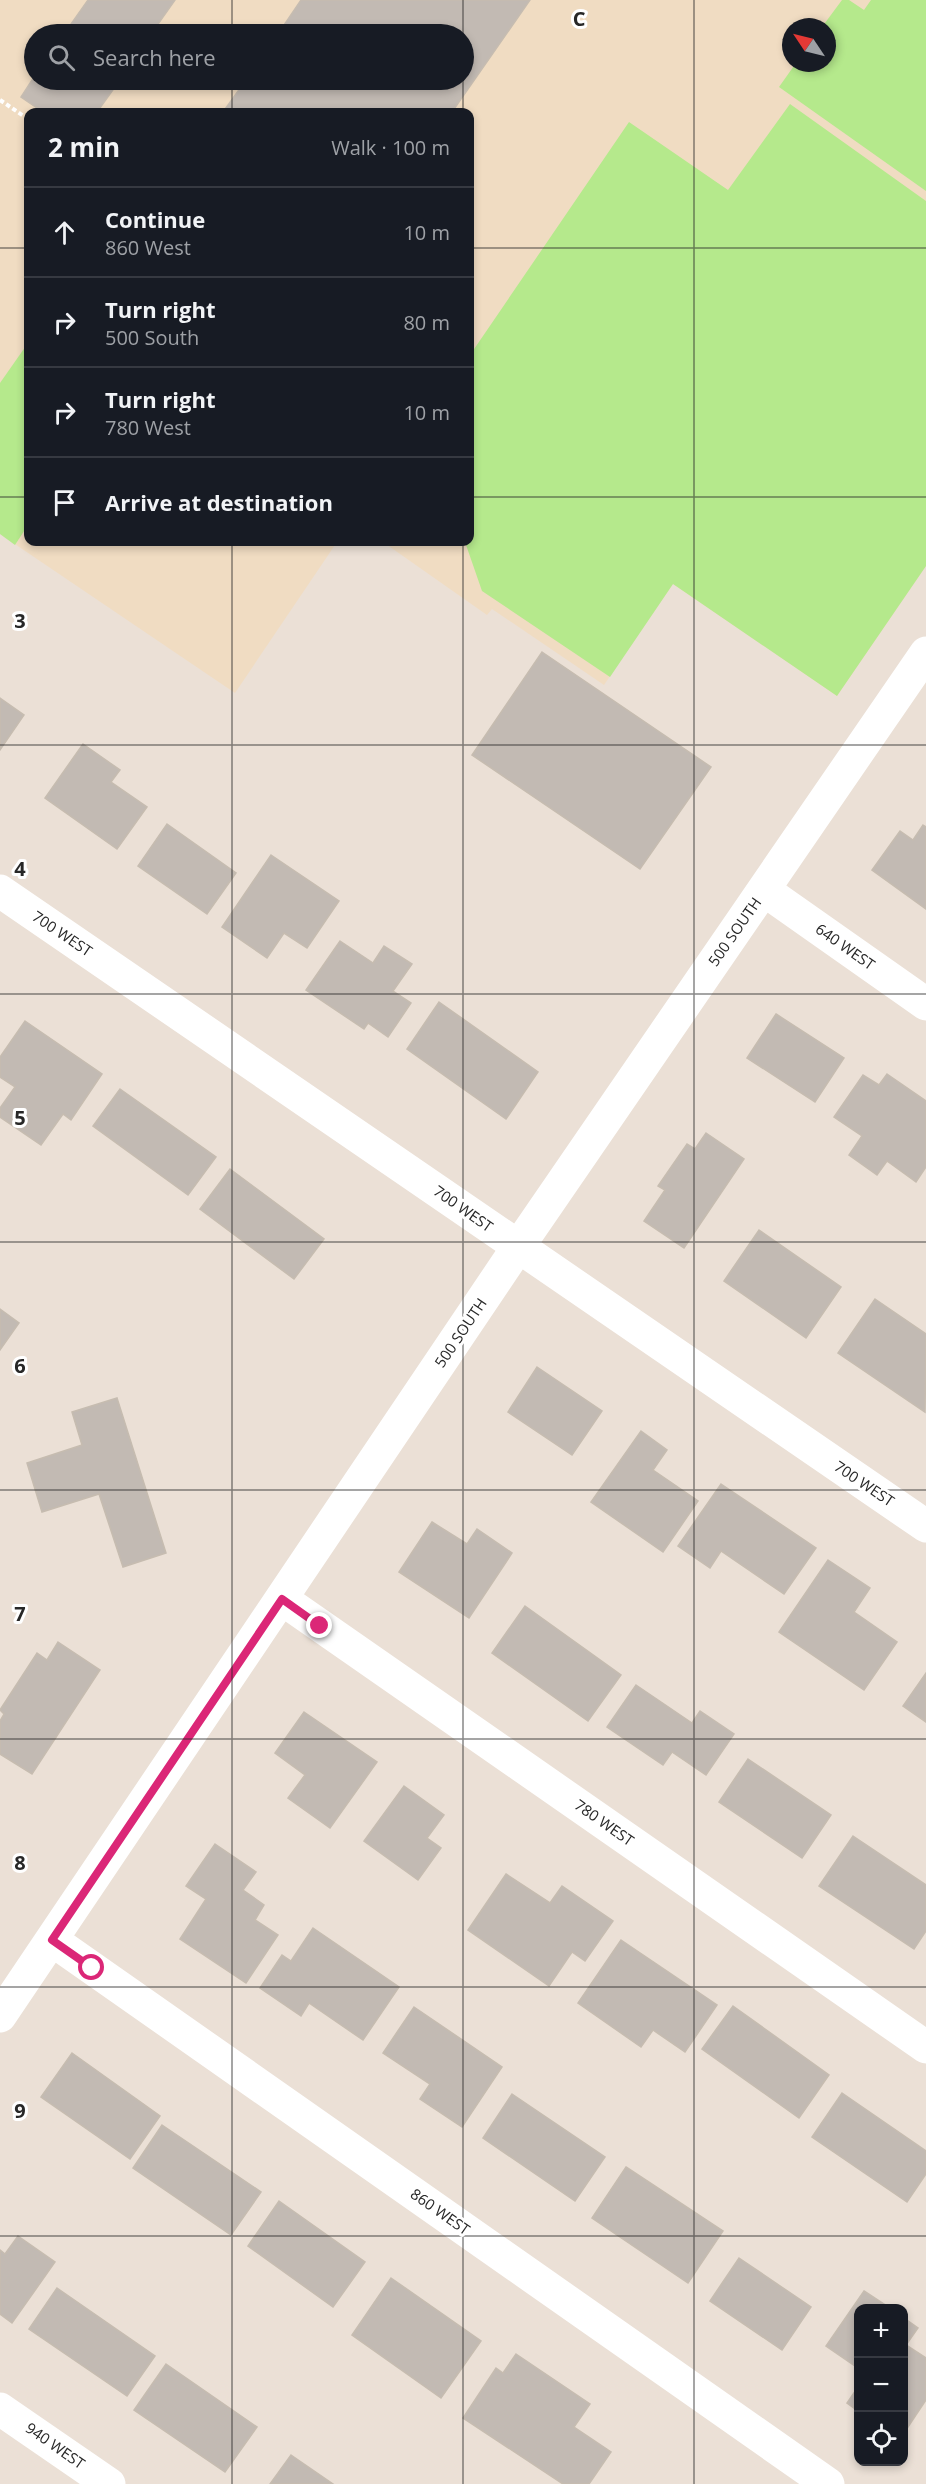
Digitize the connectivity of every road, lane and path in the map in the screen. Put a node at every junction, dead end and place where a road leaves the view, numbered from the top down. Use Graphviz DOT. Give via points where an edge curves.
graph roads {
  1 [pos="0,100"];
  2 [pos="24,116"];
  3 [pos="926,653"];
  4 [pos="764,890"];
  5 [pos="0,891"];
  6 [pos="926,1004"];
  7 [pos="518,1247"];
  8 [pos="926,1526"];
  9 [pos="282,1599"];
  10 [pos="52,1940"];
  11 [pos="0,2016"];
  12 [pos="926,2047"];
  13 [pos="0,2409"];
  14 [pos="109,2484"];
  15 [pos="828,2484"];
  1 -- 2 [label="path"];
  3 -- 4 [label="street, 500 SOUTH"];
  4 -- 6 [label="street, 640 WEST"];
  4 -- 7 [label="street, 500 SOUTH"];
  5 -- 7 [label="street, 700 WEST"];
  7 -- 8 [label="street, 700 WEST"];
  7 -- 9 [label="street, 500 SOUTH"];
  9 -- 10 [label="street, 500 SOUTH"];
  9 -- 12 [label="street, 780 WEST"];
  10 -- 11 [label="street, 500 SOUTH"];
  10 -- 15 [label="street, 860 WEST"];
  13 -- 14 [label="street, 940 WEST"];
}
